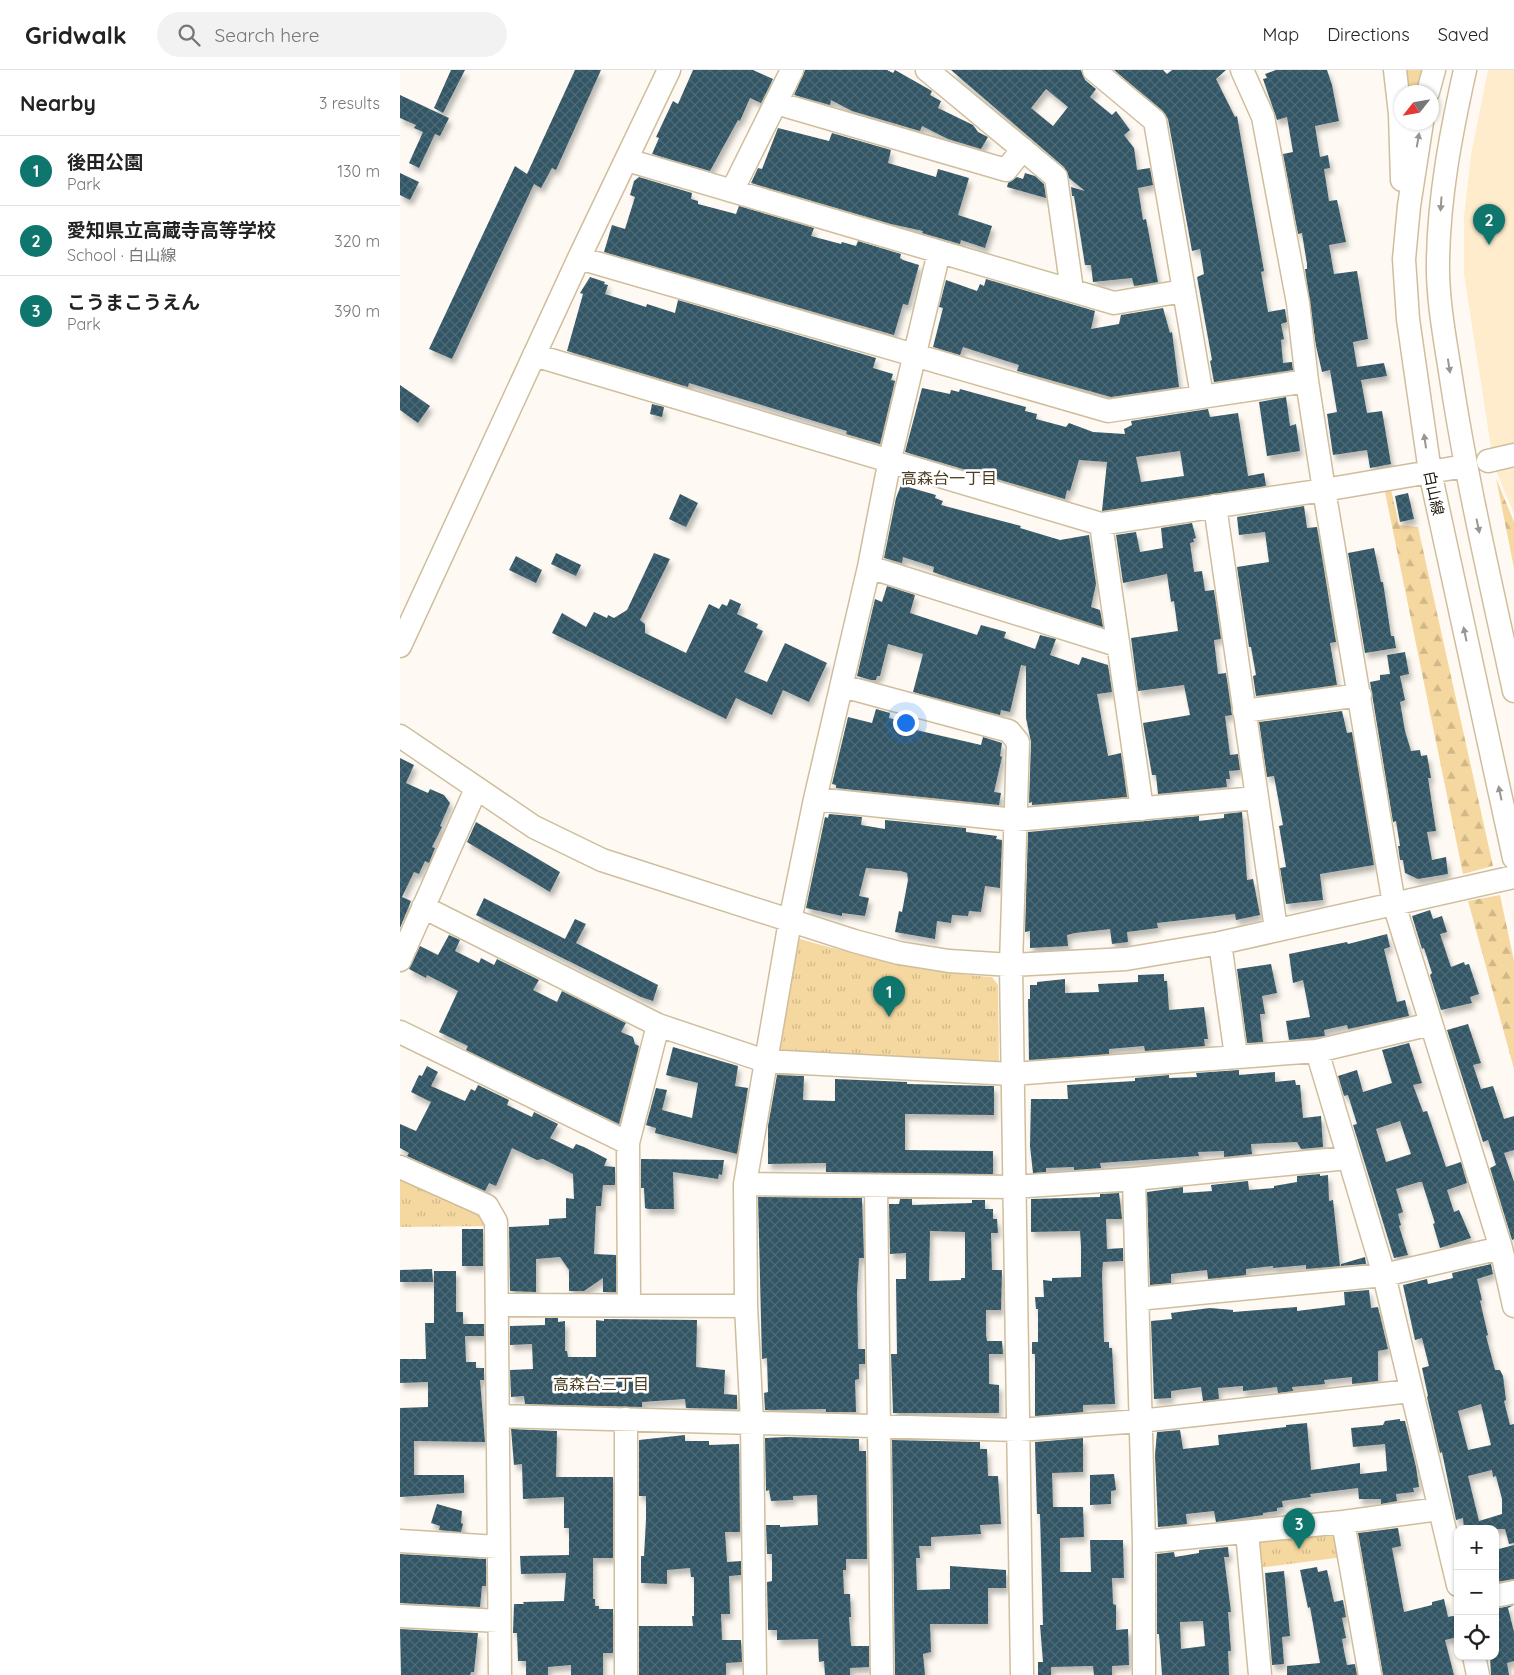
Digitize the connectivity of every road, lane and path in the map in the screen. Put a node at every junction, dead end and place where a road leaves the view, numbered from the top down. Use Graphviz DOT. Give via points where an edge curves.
graph roads {
  1 [pos="669,70"];
  2 [pos="792,70"];
  3 [pos="927,70"];
  4 [pos="1094,70"];
  5 [pos="1242,70"];
  6 [pos="1396,70"];
  7 [pos="1434,70"];
  8 [pos="1465,70"];
  9 [pos="1430,85"];
  10 [pos="776,103"];
  11 [pos="1421,130"];
  12 [pos="1023,150"];
  13 [pos="627,160"];
  14 [pos="732,191"];
  15 [pos="939,252"];
  16 [pos="579,258"];
  17 [pos="1404,259"];
  18 [pos="1072,290"];
  19 [pos="1183,291"];
  20 [pos="534,355"];
  21 [pos="915,356"];
  22 [pos="1307,381"];
  23 [pos="1202,396"];
  24 [pos="1514,455"];
  25 [pos="890,459"];
  26 [pos="1488,461"];
  27 [pos="1465,466"];
  28 [pos="1430,472"];
  29 [pos="1324,490"];
  30 [pos="1215,506"];
  31 [pos="1101,524"];
  32 [pos="869,567"];
  33 [pos="1117,645"];
  34 [pos="400,646"];
  35 [pos="842,686"];
  36 [pos="1514,691"];
  37 [pos="1360,695"];
  38 [pos="1244,711"];
  39 [pos="400,736"];
  40 [pos="476,789"];
  41 [pos="1256,798"];
  42 [pos="815,799"];
  43 [pos="1142,809"];
  44 [pos="1015,820"];
  45 [pos="1514,858"];
  46 [pos="1514,877"];
  47 [pos="1394,904"];
  48 [pos="423,907"];
  49 [pos="790,921"];
  50 [pos="1276,929"];
  51 [pos="1220,943"];
  52 [pos="400,960"];
  53 [pos="1011,965"];
  54 [pos="1432,1024"];
  55 [pos="658,1025"];
  56 [pos="400,1032"];
  57 [pos="1317,1051"];
  58 [pos="1236,1056"];
  59 [pos="765,1061"];
  60 [pos="1012,1074"];
  61 [pos="628,1143"];
  62 [pos="1348,1158"];
  63 [pos="400,1168"];
  64 [pos="1134,1179"];
  65 [pos="745,1184"];
  66 [pos="876,1187"];
  67 [pos="1014,1187"];
  68 [pos="1501,1248"];
  69 [pos="1384,1275"];
  70 [pos="1138,1300"];
  71 [pos="497,1304"];
  72 [pos="629,1304"];
  73 [pos="746,1306"];
  74 [pos="1514,1306"];
  75 [pos="1411,1391"];
  76 [pos="498,1416"];
  77 [pos="626,1419"];
  78 [pos="1140,1421"];
  79 [pos="752,1422"];
  80 [pos="879,1426"];
  81 [pos="1019,1430"];
  82 [pos="1438,1509"];
  83 [pos="1343,1522"];
  84 [pos="1247,1532"];
  85 [pos="400,1541"];
  86 [pos="1144,1542"];
  87 [pos="498,1547"];
  88 [pos="1454,1571"];
  89 [pos="1514,1592"];
  90 [pos="1499,1595"];
  91 [pos="400,1616"];
  92 [pos="499,1621"];
  93 [pos="1475,1660"];
  94 [pos="500,1675"];
  95 [pos="626,1675"];
  96 [pos="755,1675"];
  97 [pos="882,1675"];
  98 [pos="1022,1675"];
  99 [pos="1144,1675"];
  100 [pos="1260,1675"];
  101 [pos="1370,1675"];
  102 [pos="1478,1675"];
  1 -- 13 [label="street"];
  2 -- 10 [label="street"];
  3 -- 12 [label="street"];
  4 -- 19 [label="street" via="1155,121"];
  5 -- 22 [label="street" via="1263,117 1298,303"];
  6 -- 17 [label="street"];
  7 -- 9 [label="street"];
  8 -- 27 [label="street, one-way" via="1441,198 1438,262 1444,332"];
  10 -- 12 [label="street" via="1006,170"];
  10 -- 14 [label="street"];
  17 -- 11 [label="street, 白山線, one-way"];
  12 -- 18 [label="street" via="1056,177"];
  13 -- 14 [label="street"];
  13 -- 16 [label="street"];
  14 -- 15 [label="street"];
  15 -- 18 [label="street"];
  15 -- 21 [label="street"];
  16 -- 20 [label="street"];
  16 -- 21 [label="street"];
  28 -- 17 [label="street, 白山線, one-way" via="1408,319"];
  18 -- 19 [label="street" via="1114,302"];
  19 -- 23 [label="street"];
  20 -- 25 [label="street"];
  20 -- 34 [label="street"];
  21 -- 23 [label="street" via="1108,411"];
  21 -- 25 [label="street"];
  22 -- 23 [label="street"];
  22 -- 29 [label="street"];
  24 -- 26 [label="street"];
  25 -- 31 [label="street"];
  25 -- 32 [label="street"];
  27 -- 28 [label="street"];
  27 -- 36 [label="street, one-way"];
  28 -- 29 [label="street"];
  45 -- 28 [label="street, 白山線, one-way"];
  29 -- 30 [label="street"];
  29 -- 37 [label="street"];
  30 -- 31 [label="street"];
  30 -- 38 [label="street"];
  31 -- 33 [label="street"];
  32 -- 33 [label="street"];
  32 -- 35 [label="street"];
  33 -- 43 [label="street"];
  35 -- 42 [label="street"];
  35 -- 44 [label="street" via="1009,731 1018,742"];
  37 -- 38 [label="street"];
  37 -- 47 [label="street"];
  38 -- 41 [label="street"];
  39 -- 40 [label="street"];
  40 -- 48 [label="street"];
  40 -- 49 [label="street" via="534,827 602,860"];
  41 -- 43 [label="street"];
  41 -- 50 [label="street"];
  42 -- 44 [label="street"];
  42 -- 49 [label="street"];
  43 -- 44 [label="street"];
  44 -- 53 [label="street"];
  46 -- 47 [label="street"];
  47 -- 50 [label="street"];
  47 -- 54 [label="street"];
  48 -- 52 [label="street"];
  48 -- 55 [label="street"];
  49 -- 53 [label="street" via="900,953 949,961"];
  49 -- 59 [label="street"];
  50 -- 51 [label="street"];
  51 -- 53 [label="street" via="1126,959"];
  51 -- 58 [label="street"];
  53 -- 60 [label="street"];
  54 -- 57 [label="street"];
  54 -- 68 [label="street"];
  55 -- 59 [label="street"];
  55 -- 61 [label="street"];
  56 -- 61 [label="street"];
  57 -- 58 [label="street"];
  57 -- 62 [label="street"];
  58 -- 60 [label="street"];
  59 -- 60 [label="street"];
  59 -- 65 [label="street"];
  60 -- 67 [label="street"];
  61 -- 72 [label="street"];
  62 -- 64 [label="street"];
  62 -- 69 [label="street"];
  63 -- 71 [label="street" via="487,1206 496,1222"];
  64 -- 67 [label="street"];
  64 -- 70 [label="street"];
  65 -- 66 [label="street"];
  65 -- 73 [label="street"];
  66 -- 67 [label="street"];
  66 -- 80 [label="street"];
  67 -- 81 [label="street"];
  68 -- 69 [label="street"];
  68 -- 74 [label="street"];
  69 -- 70 [label="street"];
  69 -- 75 [label="street"];
  70 -- 78 [label="street"];
  71 -- 72 [label="street"];
  71 -- 76 [label="street"];
  72 -- 73 [label="street"];
  73 -- 79 [label="street"];
  75 -- 78 [label="street"];
  75 -- 82 [label="street"];
  76 -- 77 [label="street"];
  76 -- 87 [label="street"];
  77 -- 79 [label="street"];
  77 -- 95 [label="street"];
  78 -- 81 [label="street"];
  78 -- 86 [label="street"];
  79 -- 80 [label="street"];
  79 -- 96 [label="street"];
  80 -- 81 [label="street"];
  80 -- 97 [label="street"];
  81 -- 98 [label="street"];
  82 -- 83 [label="street"];
  82 -- 88 [label="street"];
  83 -- 84 [label="street"];
  83 -- 101 [label="street"];
  84 -- 86 [label="street"];
  84 -- 100 [label="street"];
  85 -- 87 [label="street"];
  86 -- 99 [label="street"];
  87 -- 92 [label="street"];
  89 -- 90 [label="street"];
  91 -- 92 [label="street"];
  92 -- 94 [label="street"];
  93 -- 102 [label="street"];
}
